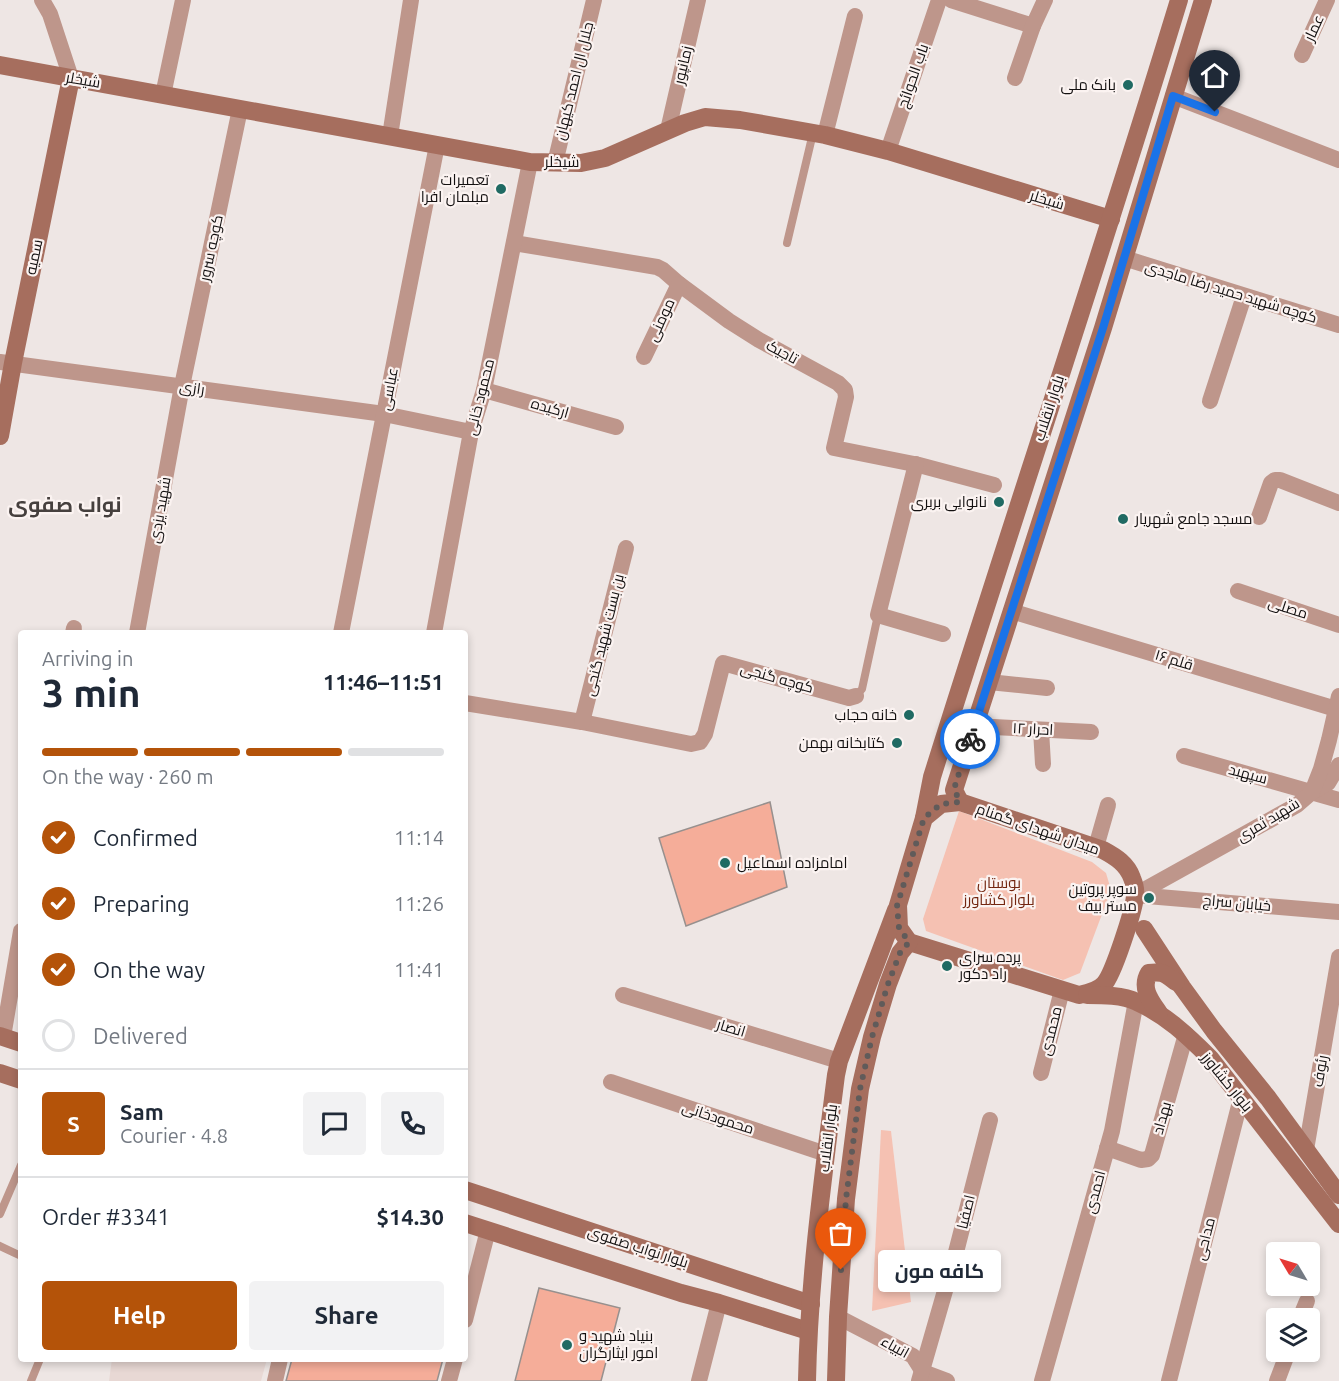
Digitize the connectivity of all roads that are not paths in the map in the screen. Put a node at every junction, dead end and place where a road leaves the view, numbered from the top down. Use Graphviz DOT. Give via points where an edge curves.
graph roads {
  1 [pos="42,0"];
  2 [pos="183,0"];
  3 [pos="411,0"];
  4 [pos="594,0"];
  5 [pos="698,0"];
  6 [pos="939,0"];
  7 [pos="951,0"];
  8 [pos="1045,0"];
  9 [pos="1179,0"];
  10 [pos="1203,0"];
  11 [pos="1327,0"];
  12 [pos="855,16"];
  13 [pos="1033,26"];
  14 [pos="1302,55"];
  15 [pos="0,65"];
  16 [pos="71,78"];
  17 [pos="1015,78"];
  18 [pos="163,95"];
  19 [pos="1173,96"];
  20 [pos="240,109"];
  21 [pos="668,130"];
  22 [pos="819,134"];
  23 [pos="390,136"];
  24 [pos="437,145"];
  25 [pos="888,151"];
  26 [pos="1339,160"];
  27 [pos="530,162"];
  28 [pos="555,163"];
  29 [pos="1111,219"];
  30 [pos="514,243"];
  31 [pos="787,243"];
  32 [pos="1124,258"];
  33 [pos="679,284"];
  34 [pos="1244,296"];
  35 [pos="1339,325"];
  36 [pos="644,357"];
  37 [pos="6,363"];
  38 [pos="182,386"];
  39 [pos="484,390"];
  40 [pos="1210,400"];
  41 [pos="384,414"];
  42 [pos="616,427"];
  43 [pos="471,432"];
  44 [pos="0,436"];
  45 [pos="1038,442"];
  46 [pos="1064,449"];
  47 [pos="916,464"];
  48 [pos="994,485"];
  49 [pos="1339,503"];
  50 [pos="1259,517"];
  51 [pos="626,548"];
  52 [pos="1238,591"];
  53 [pos="1011,611"];
  54 [pos="878,615"];
  55 [pos="1339,624"];
  56 [pos="138,630"];
  57 [pos="342,630"];
  58 [pos="435,630"];
  59 [pos="943,634"];
  60 [pos="989,682"];
  61 [pos="1047,688"];
  62 [pos="856,696"];
  63 [pos="468,703"];
  64 [pos="1338,703"];
  65 [pos="582,722"];
  66 [pos="974,726"];
  67 [pos="1041,730"];
  68 [pos="1091,732"];
  69 [pos="1184,756"];
  70 [pos="1043,764"];
  71 [pos="1339,765"];
  72 [pos="1312,792"];
  73 [pos="1339,800"];
  74 [pos="960,802"];
  75 [pos="1108,805"];
  76 [pos="924,818"];
  77 [pos="1096,847"];
  78 [pos="897,906"];
  79 [pos="1133,907"];
  80 [pos="1339,912"];
  81 [pos="1144,929"];
  82 [pos="909,942"];
  83 [pos="18,947"];
  84 [pos="1338,964"];
  85 [pos="1182,987"];
  86 [pos="1070,992"];
  87 [pos="623,995"];
  88 [pos="1136,1001"];
  89 [pos="1159,1013"];
  90 [pos="1186,1034"];
  91 [pos="1,1036"];
  92 [pos="1332,1039"];
  93 [pos="18,1042"];
  94 [pos="839,1060"];
  95 [pos="0,1073"];
  96 [pos="1041,1073"];
  97 [pos="18,1079"];
  98 [pos="610,1082"];
  99 [pos="1241,1098"];
  100 [pos="990,1120"];
  101 [pos="1107,1148"];
  102 [pos="1306,1150"];
  103 [pos="826,1154"];
  104 [pos="18,1172"];
  105 [pos="468,1191"];
  106 [pos="1339,1195"];
  107 [pos="0,1215"];
  108 [pos="468,1224"];
  109 [pos="1339,1224"];
  110 [pos="488,1230"];
  111 [pos="0,1246"];
  112 [pos="18,1255"];
  113 [pos="690,1263"];
  114 [pos="681,1293"];
  115 [pos="1307,1301"];
  116 [pos="719,1303"];
  117 [pos="811,1304"];
  118 [pos="468,1308"];
  119 [pos="1304,1308"];
  120 [pos="838,1317"];
  121 [pos="808,1332"];
  122 [pos="39,1362"];
  123 [pos="279,1362"];
  124 [pos="454,1362"];
  125 [pos="1284,1362"];
  126 [pos="921,1377"];
  127 [pos="31,1381"];
  128 [pos="275,1381"];
  129 [pos="449,1381"];
  130 [pos="699,1381"];
  131 [pos="807,1381"];
  132 [pos="836,1381"];
  133 [pos="947,1381"];
  134 [pos="1042,1381"];
  135 [pos="1170,1381"];
  136 [pos="1277,1381"];
  1 -- 16 [label="street" via="51,14"];
  2 -- 18 [label="street"];
  3 -- 23 [label="street"];
  4 -- 28 [label="street, جلال ال احمد کیهان"];
  5 -- 21 [label="street, زمانپور"];
  6 -- 25 [label="street, باب الحوائج"];
  7 -- 13 [label="street"];
  8 -- 13 [label="street"];
  9 -- 29 [label="main road, بلوار انقلاب"];
  10 -- 19 [label="main road, بلوار انقلاب"];
  11 -- 14 [label="street, عمار"];
  12 -- 22 [label="street"];
  13 -- 17 [label="street"];
  15 -- 16 [label="main road, شیخلر"];
  16 -- 18 [label="main road, شیخلر"];
  16 -- 37 [label="main road, سمیه"];
  18 -- 20 [label="main road, شیخلر"];
  19 -- 26 [label="street"];
  19 -- 32 [label="main road, بلوار انقلاب"];
  20 -- 23 [label="main road, شیخلر"];
  20 -- 38 [label="street, کوچه سرور"];
  21 -- 22 [label="main road, شیخلر" via="705,117"];
  21 -- 28 [label="main road, شیخلر" via="605,158"];
  22 -- 25 [label="main road, شیخلر"];
  22 -- 31 [label="lane"];
  23 -- 24 [label="main road, شیخلر"];
  24 -- 27 [label="main road, شیخلر"];
  24 -- 41 [label="street, عباسی"];
  25 -- 29 [label="main road, شیخلر"];
  27 -- 28 [label="main road, شیخلر"];
  27 -- 30 [label="street, محمود خانی"];
  29 -- 45 [label="main road, بلوار انقلاب"];
  30 -- 33 [label="street, تاجیک" via="657,267"];
  30 -- 39 [label="street, محمود خانی"];
  32 -- 34 [label="street, کوچه شهید حمید رضا ماجدی"];
  32 -- 46 [label="main road, بلوار انقلاب"];
  33 -- 36 [label="street, مومنی"];
  33 -- 47 [label="street, تاجیک" via="729,321 845,390 834,448"];
  34 -- 35 [label="street, کوچه شهید حمید رضا ماجدی"];
  34 -- 40 [label="street"];
  37 -- 38 [label="street, رازی"];
  37 -- 44 [label="main road, سمیه"];
  38 -- 41 [label="street, رازی"];
  38 -- 56 [label="street, شهید یزدی"];
  39 -- 42 [label="street, ارکیده"];
  39 -- 43 [label="street, محمود خانی"];
  41 -- 43 [label="street, رازی"];
  41 -- 57 [label="street, عباسی"];
  43 -- 58 [label="street, محمود خانی"];
  45 -- 46 [label="main road"];
  45 -- 76 [label="main road, بلوار انقلاب" via="932,777"];
  46 -- 53 [label="main road, بلوار انقلاب"];
  47 -- 48 [label="street, تاجیک"];
  47 -- 54 [label="street"];
  49 -- 50 [label="street" via="1275,480"];
  51 -- 65 [label="street, بن بست شهید گنجی"];
  52 -- 55 [label="street, مصلی"];
  53 -- 60 [label="main road, بلوار انقلاب"];
  53 -- 64 [label="street, قلم ۱۶"];
  54 -- 59 [label="street"];
  54 -- 62 [label="lane, کوچه گنجی" via="862,689"];
  60 -- 61 [label="street"];
  60 -- 66 [label="main road, بلوار انقلاب"];
  62 -- 65 [label="street, کوچه گنجی" via="849,698 723,663 700,742 691,744"];
  63 -- 65 [label="street, کوچه گنجی"];
  64 -- 72 [label="street, شهید ثمری"];
  66 -- 67 [label="street, احرار ۱۲"];
  66 -- 74 [label="main road, بلوار انقلاب" via="954,789"];
  67 -- 68 [label="street, احرار ۱۲"];
  67 -- 70 [label="street"];
  69 -- 72 [label="street, سپهبد"];
  71 -- 72 [label="street" via="1328,783"];
  72 -- 73 [label="street, سپهبد"];
  72 -- 79 [label="street, شهید ثمری"];
  74 -- 76 [label="main road, میدان شهدای گمنام" via="941,804"];
  74 -- 77 [label="main road, میدان شهدای گمنام"];
  75 -- 77 [label="street"];
  76 -- 78 [label="main road"];
  77 -- 79 [label="main road, میدان شهدای گمنام" via="1118,858 1127,868 1133,879"];
  78 -- 82 [label="main road" via="899,928"];
  78 -- 94 [label="main road, بلوار انقلاب"];
  79 -- 80 [label="street, خیابان سراج"];
  79 -- 86 [label="main road" via="1105,984 1095,991"];
  81 -- 85 [label="main road, بلوار کشاورز"];
  82 -- 86 [label="main road"];
  82 -- 120 [label="main road, بلوار انقلاب" via="900,953 888,984 860,1089 846,1199"];
  83 -- 91 [label="street"];
  84 -- 92 [label="street, رئوف"];
  85 -- 89 [label="main road" via="1164,973 1149,974 1146,988"];
  85 -- 102 [label="main road, بلوار کشاورز"];
  86 -- 88 [label="main road, بلوار کشاورز"];
  86 -- 96 [label="street, محمدی"];
  87 -- 94 [label="street, انصار"];
  88 -- 89 [label="main road, بلوار کشاورز"];
  88 -- 101 [label="street, احمدی"];
  89 -- 90 [label="main road, بلوار کشاورز"];
  90 -- 99 [label="main road, بلوار کشاورز"];
  90 -- 101 [label="street, بهداد" via="1152,1155 1141,1160"];
  91 -- 93 [label="main road"];
  92 -- 102 [label="street, رئوف"];
  94 -- 103 [label="main road, بلوار انقلاب"];
  95 -- 97 [label="main road"];
  98 -- 103 [label="street, محمودخانی"];
  99 -- 109 [label="main road, بلوار کشاورز"];
  99 -- 135 [label="street, مداحی"];
  100 -- 126 [label="street, اصفیا"];
  101 -- 134 [label="street, احمدی"];
  102 -- 106 [label="main road, بلوار کشاورز"];
  103 -- 117 [label="main road, بلوار انقلاب"];
  104 -- 107 [label="lane"];
  105 -- 113 [label="main road, بلوار نواب صفوی"];
  108 -- 110 [label="main road, بلوار نواب صفوی"];
  110 -- 114 [label="main road, بلوار نواب صفوی"];
  110 -- 118 [label="street"];
  111 -- 112 [label="lane"];
  113 -- 114 [label="main road"];
  113 -- 117 [label="main road, بلوار نواب صفوی"];
  114 -- 116 [label="main road, بلوار نواب صفوی"];
  115 -- 119 [label="street"];
  116 -- 121 [label="main road, بلوار نواب صفوی"];
  116 -- 130 [label="street"];
  117 -- 121 [label="main road, بلوار انقلاب"];
  120 -- 126 [label="street, انبیاء" via="913,1356"];
  120 -- 132 [label="main road, بلوار انقلاب"];
  121 -- 131 [label="main road, بلوار انقلاب"];
  122 -- 127 [label="lane"];
  123 -- 128 [label="street"];
  124 -- 129 [label="street"];
  125 -- 136 [label="street"];
  126 -- 133 [label="street, انبیاء"];
}
